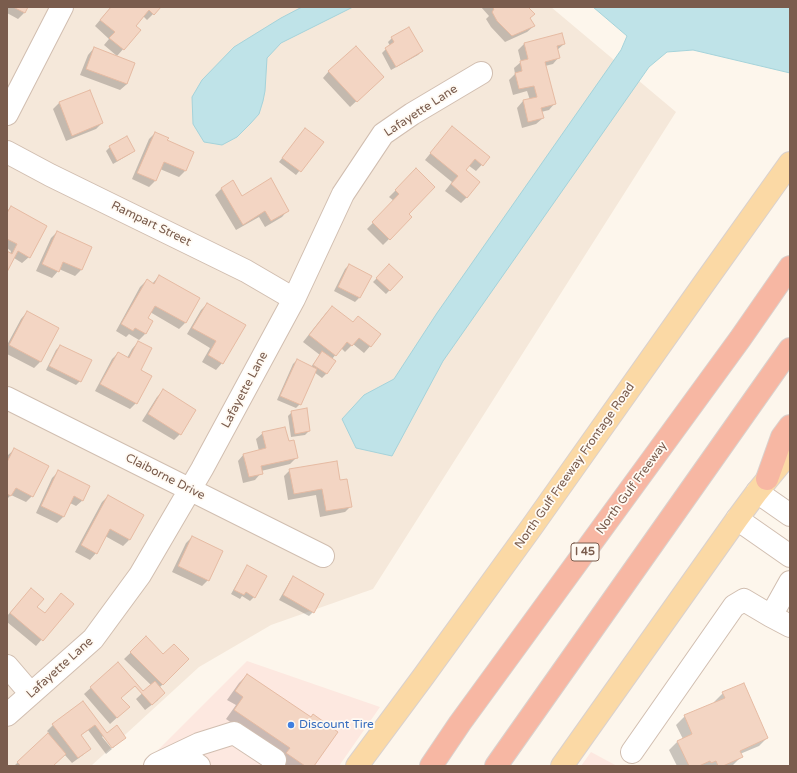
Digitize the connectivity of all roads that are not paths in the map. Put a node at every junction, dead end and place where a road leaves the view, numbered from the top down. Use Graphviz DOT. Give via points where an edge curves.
graph roads {
  1 [pos="62,7"];
  2 [pos="481,73"];
  3 [pos="7,114"];
  4 [pos="7,152"];
  5 [pos="790,163"];
  6 [pos="790,267"];
  7 [pos="294,299"];
  8 [pos="790,349"];
  9 [pos="7,398"];
  10 [pos="790,426"];
  11 [pos="790,452"];
  12 [pos="762,485"];
  13 [pos="190,489"];
  14 [pos="790,514"];
  15 [pos="737,519"];
  16 [pos="323,556"];
  17 [pos="790,556"];
  18 [pos="790,582"];
  19 [pos="770,616"];
  20 [pos="790,626"];
  21 [pos="7,666"];
  22 [pos="31,694"];
  23 [pos="7,716"];
  24 [pos="632,752"];
  25 [pos="181,753"];
  26 [pos="156,766"];
  27 [pos="199,766"];
  28 [pos="273,766"];
  29 [pos="357,766"];
  30 [pos="431,766"];
  31 [pos="496,766"];
  32 [pos="562,766"];
  1 -- 3 [label="street"];
  2 -- 7 [label="street, Lafayette Lane" via="383,134 343,194"];
  4 -- 7 [label="street, Rampart Street" via="246,271"];
  5 -- 29 [label="main road, North Gulf Freeway Frontage Road" via="531,528"];
  6 -- 30 [label="highway, North Gulf Freeway / I 45"];
  7 -- 13 [label="street, Lafayette Lane"];
  8 -- 31 [label="highway"];
  9 -- 13 [label="street, Claiborne Drive"];
  10 -- 12 [label="highway" via="782,438"];
  11 -- 12 [label="main road"];
  12 -- 14 [label="street"];
  12 -- 15 [label="main road"];
  13 -- 16 [label="street, Claiborne Drive"];
  13 -- 22 [label="street, Lafayette Lane" via="140,575 94,639"];
  15 -- 17 [label="street"];
  15 -- 32 [label="main road"];
  18 -- 19 [label="street"];
  19 -- 20 [label="street"];
  19 -- 24 [label="street" via="744,600 734,606"];
  21 -- 22 [label="street"];
  22 -- 23 [label="street, Lafayette Lane"];
  25 -- 26 [label="street"];
  25 -- 27 [label="street"];
  25 -- 28 [label="street" via="199,744 234,733 274,760"];
}
